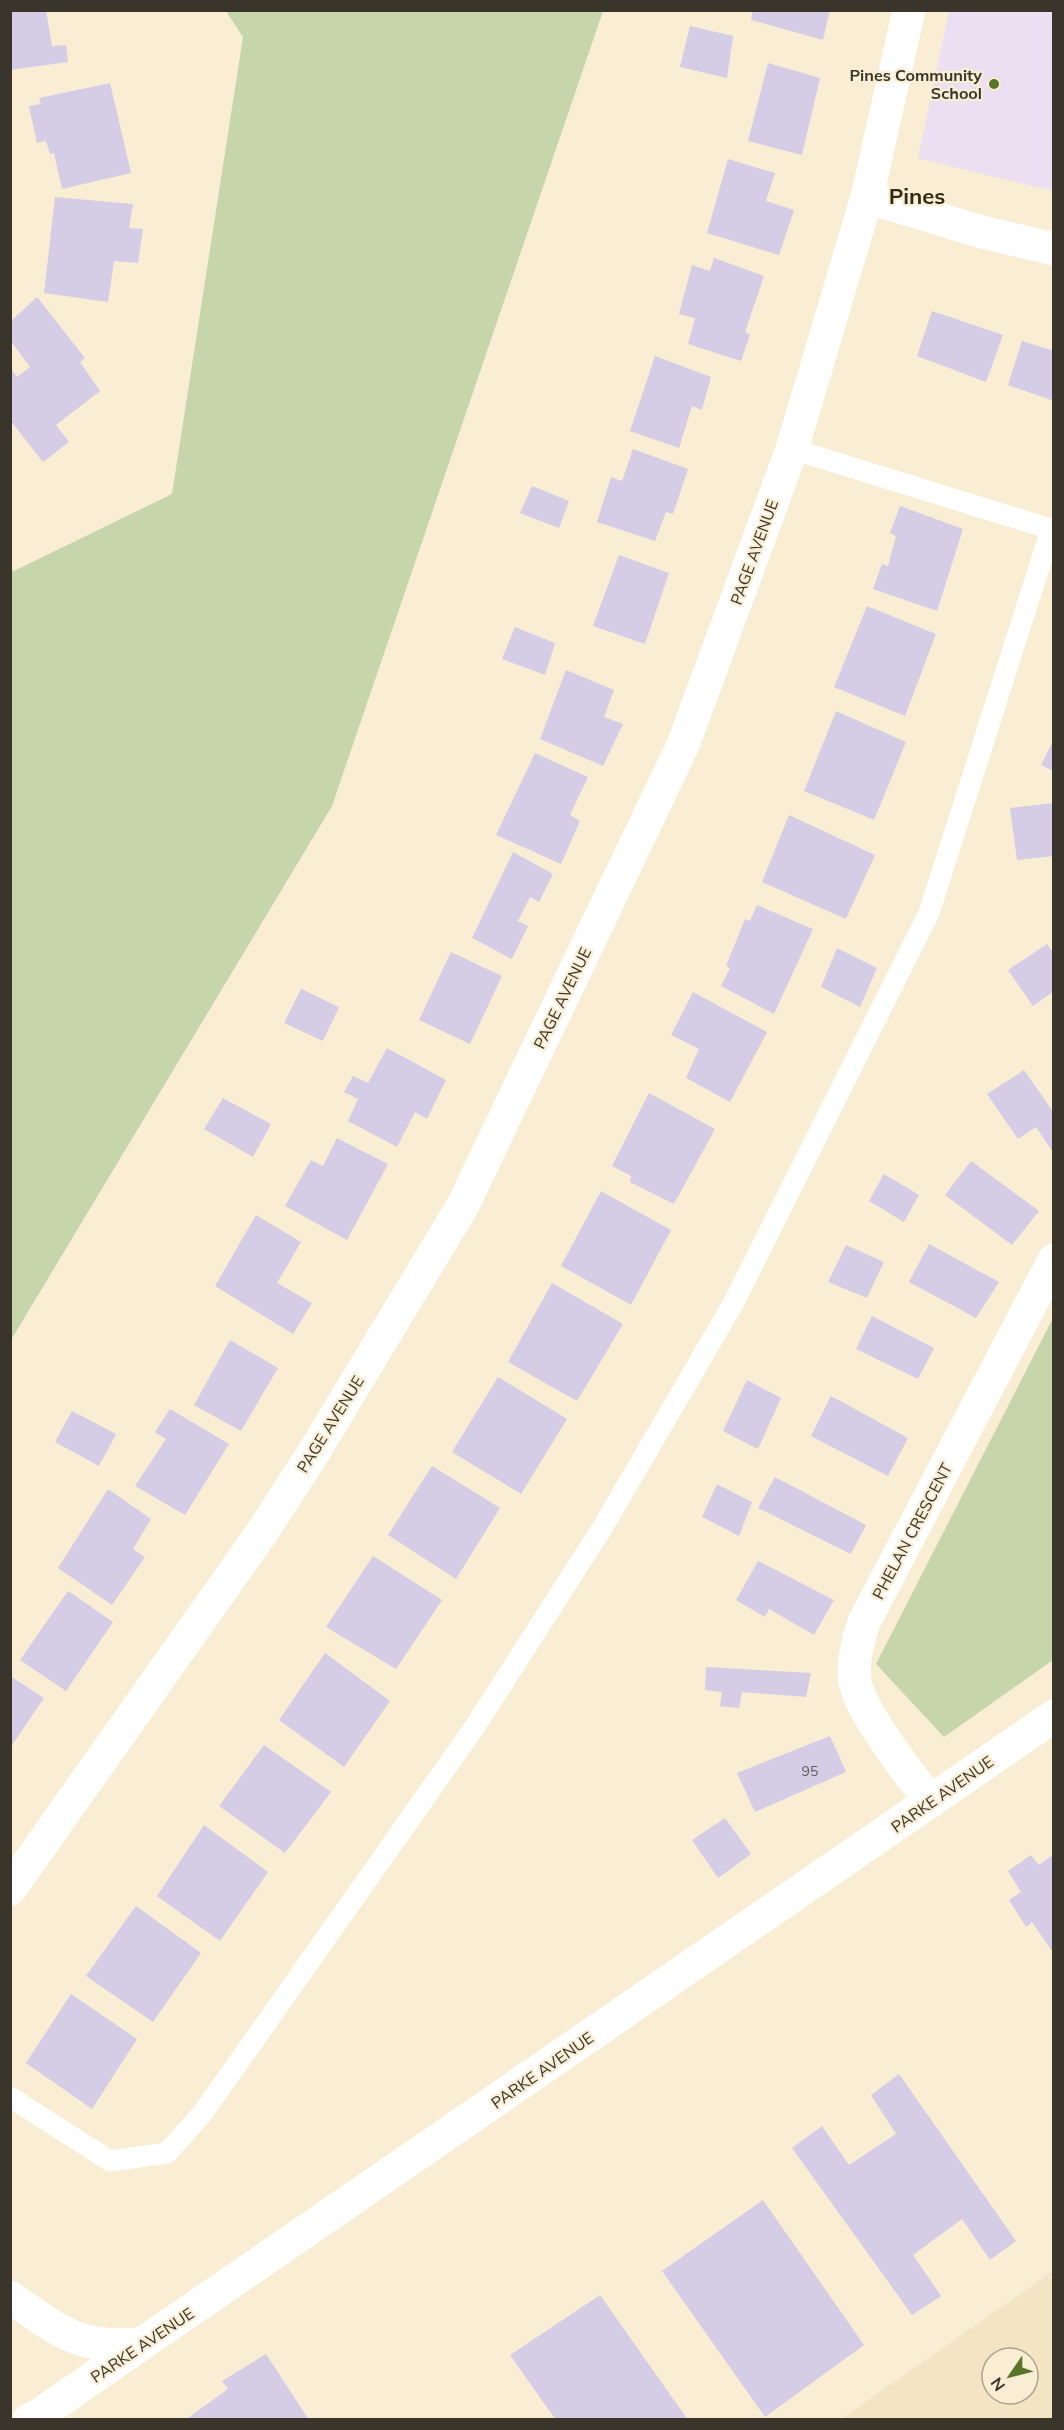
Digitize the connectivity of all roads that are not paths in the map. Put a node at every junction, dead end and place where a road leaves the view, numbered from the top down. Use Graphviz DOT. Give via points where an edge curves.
graph roads {
  1 [pos="909,10"];
  2 [pos="867,197"];
  3 [pos="1053,249"];
  4 [pos="792,449"];
  5 [pos="1052,530"];
  6 [pos="1053,1260"];
  7 [pos="1053,1716"];
  8 [pos="930,1802"];
  9 [pos="10,1889"];
  10 [pos="10,2097"];
  11 [pos="10,2297"];
  12 [pos="143,2343"];
  13 [pos="28,2420"];
  1 -- 2 [label="street, PAGE AVENUE"];
  2 -- 3 [label="street"];
  2 -- 4 [label="street, PAGE AVENUE"];
  4 -- 5 [label="lane"];
  4 -- 9 [label="street, PAGE AVENUE" via="683,746 462,1207 263,1531"];
  5 -- 10 [label="lane" via="929,913 733,1304 601,1530 474,1728 202,2114 167,2153 110,2162"];
  6 -- 8 [label="street, PHELAN CRESCENT" via="858,1640 855,1681 861,1703"];
  7 -- 8 [label="street, PARKE AVENUE"];
  8 -- 12 [label="street, PARKE AVENUE"];
  11 -- 12 [label="street" via="74,2339 120,2346"];
  12 -- 13 [label="street, PARKE AVENUE"];
}
